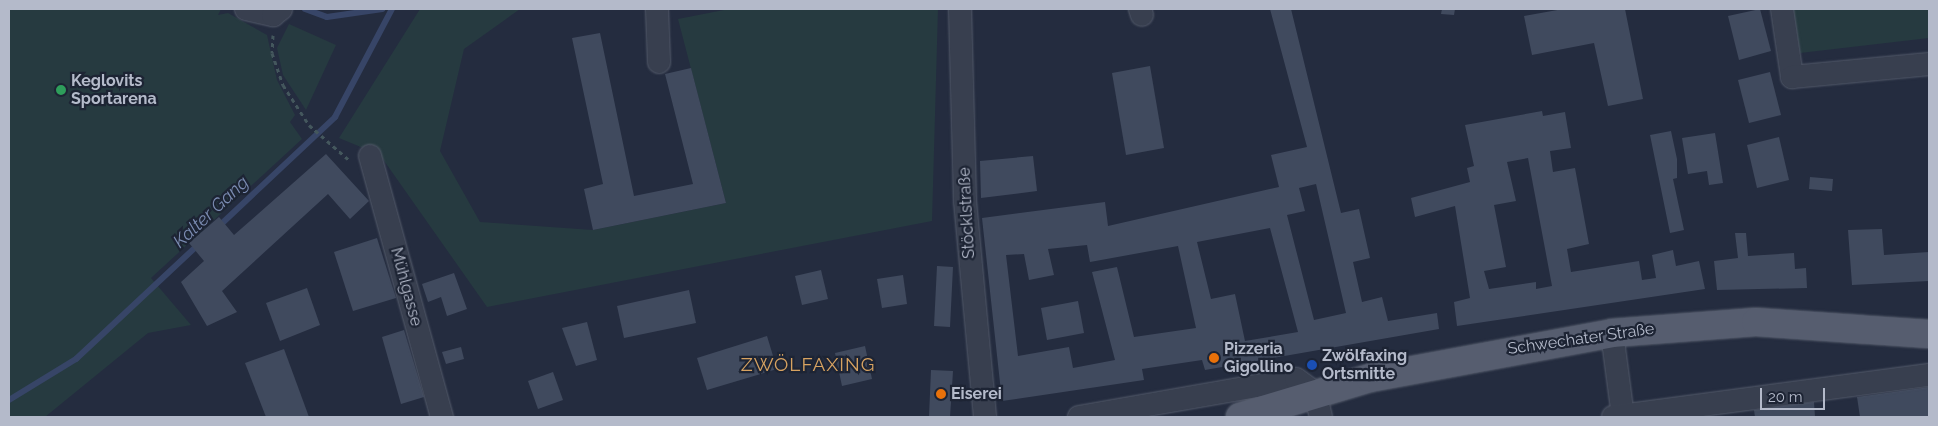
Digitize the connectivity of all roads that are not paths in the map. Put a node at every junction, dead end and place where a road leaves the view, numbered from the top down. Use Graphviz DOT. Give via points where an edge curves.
graph roads {
  1 [pos="657,9"];
  2 [pos="960,9"];
  3 [pos="1782,9"];
  4 [pos="242,10"];
  5 [pos="277,12"];
  6 [pos="660,62"];
  7 [pos="1929,64"];
  8 [pos="370,156"];
  9 [pos="1612,333"];
  10 [pos="1929,334"];
  11 [pos="1929,375"];
  12 [pos="1318,405"];
  13 [pos="442,417"];
  14 [pos="985,417"];
  15 [pos="1078,417"];
  16 [pos="1240,417"];
  17 [pos="1618,417"];
  1 -- 6 [label="street"];
  2 -- 14 [label="street, Stöcklstraße" via="965,201"];
  3 -- 7 [label="street" via="1792,77"];
  4 -- 5 [label="street"];
  8 -- 13 [label="street, Mühlgasse"];
  9 -- 10 [label="main road, Schwechater Straße" via="1756,322"];
  9 -- 12 [label="main road, Schwechater Straße" via="1439,362"];
  9 -- 17 [label="street"];
  11 -- 17 [label="street"];
  12 -- 15 [label="street" via="1296,380"];
  12 -- 16 [label="main road, Schwechater Straße"];
}
